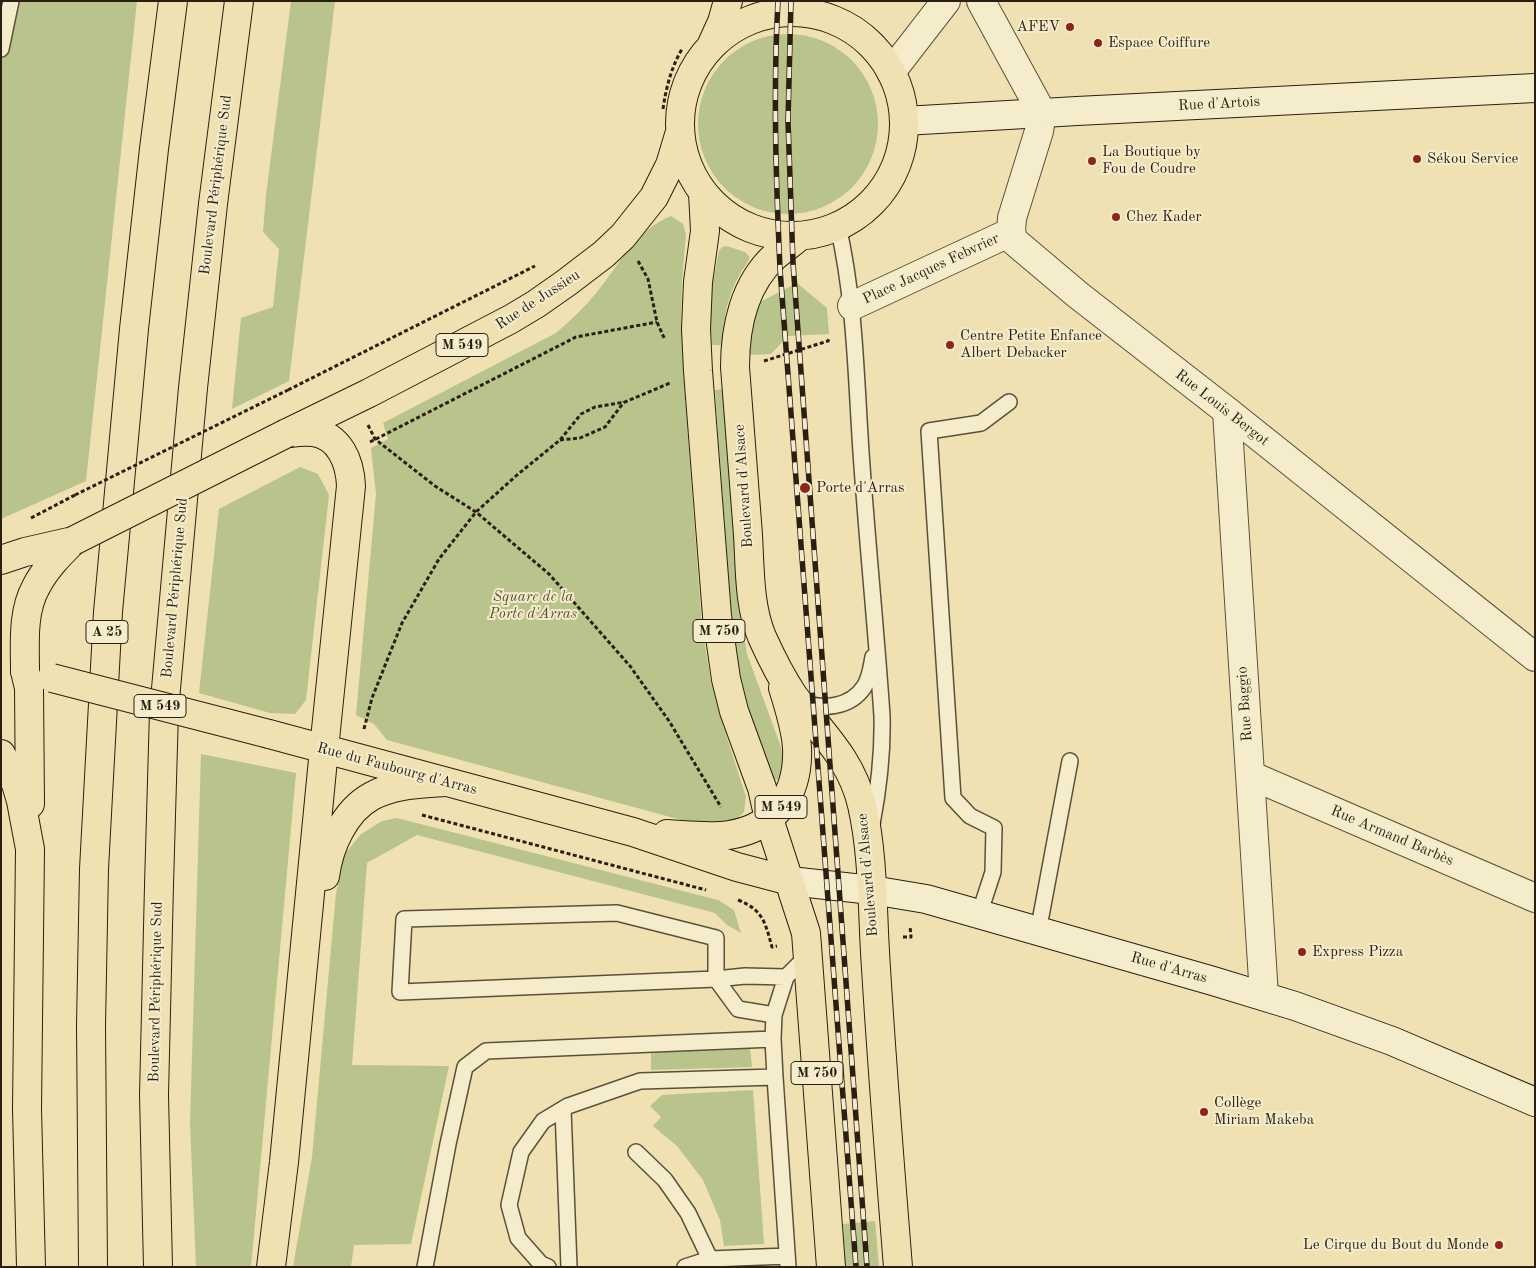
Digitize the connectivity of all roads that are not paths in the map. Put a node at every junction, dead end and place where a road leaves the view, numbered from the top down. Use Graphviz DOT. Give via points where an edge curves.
graph roads {
  1 [pos="11,1"];
  2 [pos="173,1"];
  3 [pos="239,1"];
  4 [pos="728,1"];
  5 [pos="846,1"];
  6 [pos="946,1"];
  7 [pos="981,1"];
  8 [pos="849,28"];
  9 [pos="700,44"];
  10 [pos="1,49"];
  11 [pos="891,72"];
  12 [pos="1535,88"];
  13 [pos="1042,113"];
  14 [pos="904,121"];
  15 [pos="671,126"];
  16 [pos="703,193"];
  17 [pos="838,226"];
  18 [pos="1011,232"];
  19 [pos="800,236"];
  20 [pos="852,306"];
  21 [pos="1009,402"];
  22 [pos="1227,411"];
  23 [pos="287,433"];
  24 [pos="73,541"];
  25 [pos="1,560"];
  26 [pos="876,640"];
  27 [pos="771,657"];
  28 [pos="1535,657"];
  29 [pos="13,670"];
  30 [pos="799,702"];
  31 [pos="324,749"];
  32 [pos="1,754"];
  33 [pos="1070,760"];
  34 [pos="1250,775"];
  35 [pos="444,782"];
  36 [pos="769,820"];
  37 [pos="633,832"];
  38 [pos="868,845"];
  39 [pos="30,849"];
  40 [pos="790,881"];
  41 [pos="872,890"];
  42 [pos="1535,898"];
  43 [pos="979,915"];
  44 [pos="1038,932"];
  45 [pos="808,955"];
  46 [pos="786,977"];
  47 [pos="716,979"];
  48 [pos="1264,996"];
  49 [pos="774,1015"];
  50 [pos="773,1039"];
  51 [pos="775,1077"];
  52 [pos="1535,1102"];
  53 [pos="563,1109"];
  54 [pos="636,1152"];
  55 [pos="284,1162"];
  56 [pos="710,1260"];
  57 [pos="788,1262"];
  58 [pos="31,1267"];
  59 [pos="93,1267"];
  60 [pos="158,1267"];
  61 [pos="271,1267"];
  62 [pos="426,1267"];
  63 [pos="548,1267"];
  64 [pos="570,1267"];
  65 [pos="686,1267"];
  66 [pos="831,1267"];
  67 [pos="898,1267"];
  1 -- 10 [label="lane"];
  2 -- 59 [label="main road, A 25" via="134,329 108,612 94,869 91,1025"];
  3 -- 60 [label="main road, Boulevard Périphérique Sud" via="194,378 164,711 154,1095"];
  4 -- 9 [label="main road" via="722,22"];
  5 -- 8 [label="main road"];
  6 -- 11 [label="street"];
  7 -- 13 [label="street"];
  8 -- 9 [label="main road" via="815,14 778,12 754,18"];
  8 -- 11 [label="main road" via="873,47"];
  9 -- 15 [label="main road" via="697,64"];
  11 -- 14 [label="main road" via="900,96"];
  12 -- 13 [label="street, Rue d'Artois"];
  13 -- 14 [label="street, Rue d'Artois"];
  13 -- 18 [label="street" via="1012,218"];
  14 -- 17 [label="main road" via="898,160 887,184 861,213"];
  15 -- 16 [label="main road"];
  15 -- 23 [label="main road, Rue de Jussieu / M 549" via="670,165 654,197 604,254 512,319"];
  16 -- 19 [label="main road" via="718,209 745,226 776,236"];
  16 -- 36 [label="main road, M 750" via="705,231 696,329 717,616 734,711 762,788"];
  17 -- 19 [label="main road"];
  17 -- 20 [label="lane"];
  18 -- 20 [label="street, Place Jacques Febvrier"];
  18 -- 22 [label="street, Rue Louis Bergot" via="1014,242 1034,260"];
  19 -- 27 [label="main road, Boulevard d'Alsace / M 750" via="774,256 758,278 736,334 735,367 752,588 759,629"];
  20 -- 26 [label="lane"];
  21 -- 43 [label="lane" via="981,423 929,431 954,798 970,816 994,828 993,872"];
  22 -- 28 [label="street, Rue Louis Bergot"];
  22 -- 34 [label="street, Rue Baggio"];
  23 -- 24 [label="main road, M 549, bridge"];
  23 -- 31 [label="main road" via="324,435 342,450 350,473"];
  24 -- 25 [label="main road, M 549"];
  24 -- 29 [label="main road" via="44,573 31,596"];
  26 -- 30 [label="lane" via="868,678 857,694 833,706 817,707"];
  26 -- 38 [label="lane" via="883,738 880,785"];
  27 -- 30 [label="main road, Boulevard d'Alsace / M 750"];
  27 -- 36 [label="main road, M 549" via="797,747 791,791"];
  29 -- 31 [label="main road, Rue du Faubourg d'Arras / M 549, bridge"];
  29 -- 39 [label="main road" via="29,688"];
  30 -- 38 [label="main road, Boulevard d'Alsace / M 750" via="846,763 860,798"];
  31 -- 35 [label="main road, Rue du Faubourg d'Arras / M 549"];
  31 -- 55 [label="main road"];
  32 -- 39 [label="main road" via="16,784"];
  33 -- 44 [label="lane"];
  34 -- 42 [label="street, Rue Armand Barbès"];
  34 -- 48 [label="street, Rue Baggio"];
  35 -- 37 [label="main road, Rue du Faubourg d'Arras / M 549"];
  35 -- 55 [label="main road" via="413,784 371,796 347,819 331,848 323,886 304,1058"];
  36 -- 37 [label="main road, M 549" via="727,836"];
  36 -- 40 [label="main road, M 750"];
  37 -- 40 [label="main road, Rue du Faubourg d'Arras / M 549"];
  38 -- 41 [label="main road, Boulevard d'Alsace / M 750"];
  39 -- 58 [label="main road" via="27,1109"];
  40 -- 41 [label="street, Rue d'Arras"];
  40 -- 45 [label="main road, M 750" via="806,933"];
  41 -- 43 [label="street, Rue d'Arras" via="926,899"];
  41 -- 67 [label="main road, Boulevard d'Alsace / M 750"];
  43 -- 44 [label="street, Rue d'Arras"];
  44 -- 48 [label="street, Rue d'Arras"];
  45 -- 46 [label="lane"];
  45 -- 66 [label="main road, M 750"];
  46 -- 47 [label="lane"];
  46 -- 49 [label="lane"];
  47 -- 47 [label="lane" via="716,938 617,914 404,919 400,992"];
  47 -- 49 [label="lane" via="738,1010"];
  48 -- 52 [label="street, Rue d'Arras" via="1392,1041"];
  49 -- 50 [label="lane"];
  50 -- 51 [label="lane"];
  50 -- 62 [label="lane" via="486,1051 465,1067"];
  51 -- 53 [label="lane" via="640,1081"];
  51 -- 57 [label="lane"];
  53 -- 63 [label="lane" via="543,1121 521,1152 509,1205 518,1238"];
  53 -- 64 [label="lane"];
  54 -- 56 [label="lane" via="664,1180 688,1213"];
  55 -- 61 [label="main road"];
  56 -- 57 [label="lane"];
  56 -- 65 [label="lane"];
}
